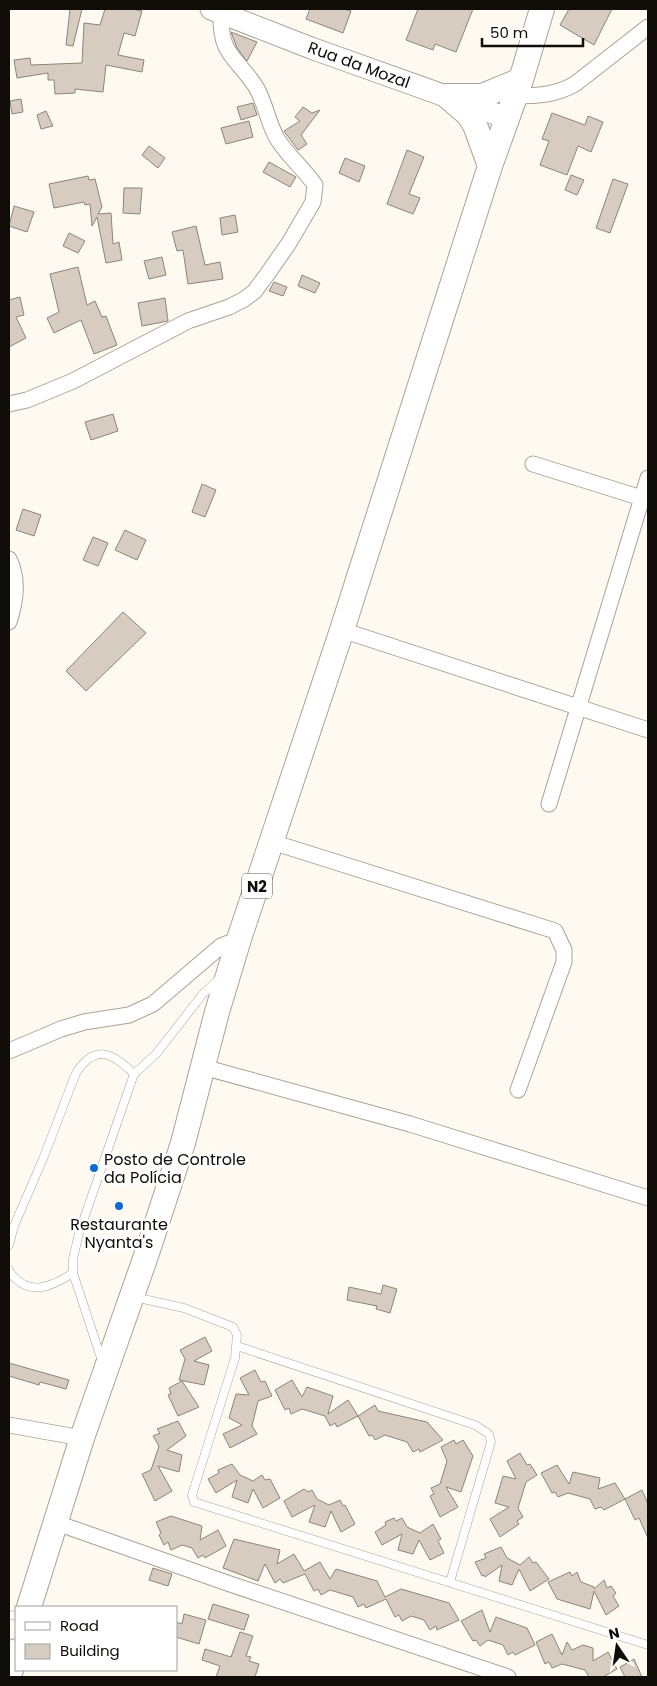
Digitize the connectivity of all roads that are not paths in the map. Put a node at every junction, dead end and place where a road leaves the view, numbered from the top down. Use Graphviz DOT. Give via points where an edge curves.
graph roads {
  1 [pos="542,9"];
  2 [pos="216,11"];
  3 [pos="648,27"];
  4 [pos="518,88"];
  5 [pos="447,96"];
  6 [pos="507,118"];
  7 [pos="490,166"];
  8 [pos="27,400"];
  9 [pos="9,404"];
  10 [pos="9,416"];
  11 [pos="534,464"];
  12 [pos="648,478"];
  13 [pos="645,499"];
  14 [pos="9,559"];
  15 [pos="9,622"];
  16 [pos="342,630"];
  17 [pos="578,708"];
  18 [pos="648,730"];
  19 [pos="549,804"];
  20 [pos="272,842"];
  21 [pos="239,939"];
  22 [pos="231,968"];
  23 [pos="9,1051"];
  24 [pos="203,1066"];
  25 [pos="134,1074"];
  26 [pos="518,1090"];
  27 [pos="648,1198"];
  28 [pos="9,1245"];
  29 [pos="9,1270"];
  30 [pos="74,1273"];
  31 [pos="132,1296"];
  32 [pos="237,1346"];
  33 [pos="105,1370"];
  34 [pos="9,1426"];
  35 [pos="82,1438"];
  36 [pos="54,1522"];
  37 [pos="450,1582"];
  38 [pos="29,1606"];
  39 [pos="648,1645"];
  40 [pos="15,1655"];
  41 [pos="9,1676"];
  42 [pos="508,1677"];
  1 -- 4 [label="main road, N2"];
  2 -- 5 [label="main road, Rua da Mozal"];
  2 -- 8 [label="street" via="228,54 254,84 278,141 315,185 313,202 266,276 244,300 188,321 73,382"];
  3 -- 4 [label="street" via="563,90 541,95"];
  4 -- 5 [label="main road" via="482,96"];
  4 -- 6 [label="main road, N2"];
  5 -- 6 [label="main road, Rua da Mozal"];
  5 -- 7 [label="main road" via="469,115"];
  6 -- 7 [label="main road, N2"];
  7 -- 16 [label="main road, N2"];
  8 -- 9 [label="street"];
  8 -- 10 [label="street"];
  11 -- 13 [label="street"];
  12 -- 13 [label="street"];
  13 -- 17 [label="street"];
  14 -- 15 [label="street" via="16,583"];
  16 -- 17 [label="street"];
  16 -- 20 [label="main road, N2"];
  17 -- 18 [label="street"];
  17 -- 19 [label="street"];
  20 -- 21 [label="main road, N2"];
  20 -- 26 [label="street" via="555,931 564,950 564,962"];
  21 -- 22 [label="main road, N2"];
  21 -- 23 [label="street" via="221,946 153,1004 129,1015 76,1024"];
  22 -- 24 [label="main road, N2"];
  22 -- 25 [label="lane" via="202,995 156,1054"];
  24 -- 27 [label="street" via="410,1124"];
  24 -- 31 [label="main road, N2" via="182,1143"];
  25 -- 28 [label="lane" via="110,1054 95,1055 83,1062"];
  25 -- 30 [label="lane" via="79,1232"];
  29 -- 30 [label="lane" via="22,1285 38,1288"];
  30 -- 33 [label="lane"];
  31 -- 32 [label="lane" via="184,1308 233,1327"];
  31 -- 33 [label="main road, N2"];
  32 -- 37 [label="lane" via="474,1425 489,1434 491,1442"];
  32 -- 37 [label="lane" via="192,1495 194,1502"];
  33 -- 35 [label="main road, N2"];
  34 -- 35 [label="street"];
  35 -- 36 [label="main road, N2"];
  36 -- 38 [label="main road, N2"];
  36 -- 42 [label="street"];
  37 -- 39 [label="lane"];
  40 -- 41 [label="main road"];
}
